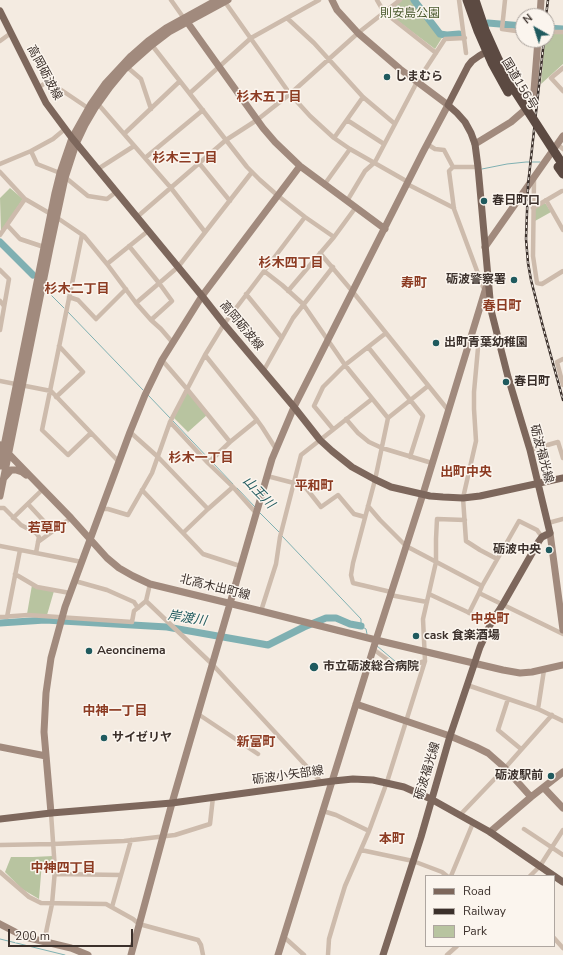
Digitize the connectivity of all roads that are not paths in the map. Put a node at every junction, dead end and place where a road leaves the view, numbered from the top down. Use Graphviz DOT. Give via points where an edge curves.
graph roads {
  1 [pos="171,0"];
  2 [pos="217,0"];
  3 [pos="319,0"];
  4 [pos="332,0"];
  5 [pos="377,0"];
  6 [pos="400,0"];
  7 [pos="459,0"];
  8 [pos="467,0"];
  9 [pos="474,0"];
  10 [pos="505,0"];
  11 [pos="226,1"];
  12 [pos="0,11"];
  13 [pos="384,12"];
  14 [pos="287,18"];
  15 [pos="185,20"];
  16 [pos="515,30"];
  17 [pos="11,33"];
  18 [pos="358,33"];
  19 [pos="251,38"];
  20 [pos="465,38"];
  21 [pos="0,40"];
  22 [pos="150,43"];
  23 [pos="537,48"];
  24 [pos="490,50"];
  25 [pos="436,53"];
  26 [pos="466,53"];
  27 [pos="329,59"];
  28 [pos="128,67"];
  29 [pos="219,67"];
  30 [pos="563,68"];
  31 [pos="180,81"];
  32 [pos="417,82"];
  33 [pos="38,88"];
  34 [pos="563,91"];
  35 [pos="190,93"];
  36 [pos="290,94"];
  37 [pos="363,97"];
  38 [pos="98,104"];
  39 [pos="448,106"];
  40 [pos="88,108"];
  41 [pos="152,108"];
  42 [pos="203,110"];
  43 [pos="257,120"];
  44 [pos="347,120"];
  45 [pos="395,124"];
  46 [pos="65,129"];
  47 [pos="124,134"];
  48 [pos="563,136"];
  49 [pos="334,138"];
  50 [pos="226,140"];
  51 [pos="74,141"];
  52 [pos="384,144"];
  53 [pos="427,144"];
  54 [pos="475,144"];
  55 [pos="557,144"];
  56 [pos="134,146"];
  57 [pos="350,149"];
  58 [pos="563,149"];
  59 [pos="31,151"];
  60 [pos="145,158"];
  61 [pos="374,162"];
  62 [pos="199,163"];
  63 [pos="0,164"];
  64 [pos="300,166"];
  65 [pos="452,167"];
  66 [pos="478,167"];
  67 [pos="98,169"];
  68 [pos="561,169"];
  69 [pos="0,172"];
  70 [pos="252,172"];
  71 [pos="62,175"];
  72 [pos="534,177"];
  73 [pos="408,183"];
  74 [pos="324,185"];
  75 [pos="171,188"];
  76 [pos="562,191"];
  77 [pos="116,192"];
  78 [pos="277,195"];
  79 [pos="25,199"];
  80 [pos="546,200"];
  81 [pos="230,201"];
  82 [pos="347,201"];
  83 [pos="356,207"];
  84 [pos="454,208"];
  85 [pos="533,208"];
  86 [pos="54,216"];
  87 [pos="137,217"];
  88 [pos="305,217"];
  89 [pos="7,225"];
  90 [pos="385,229"];
  91 [pos="563,230"];
  92 [pos="148,231"];
  93 [pos="205,232"];
  94 [pos="0,235"];
  95 [pos="82,235"];
  96 [pos="334,237"];
  97 [pos="129,246"];
  98 [pos="485,247"];
  99 [pos="44,248"];
  100 [pos="320,253"];
  101 [pos="107,264"];
  102 [pos="178,267"];
  103 [pos="333,268"];
  104 [pos="0,270"];
  105 [pos="264,271"];
  106 [pos="563,271"];
  107 [pos="488,281"];
  108 [pos="159,283"];
  109 [pos="485,288"];
  110 [pos="126,289"];
  111 [pos="288,291"];
  112 [pos="353,292"];
  113 [pos="246,294"];
  114 [pos="202,296"];
  115 [pos="69,297"];
  116 [pos="0,301"];
  117 [pos="136,303"];
  118 [pos="303,304"];
  119 [pos="4,306"];
  120 [pos="151,320"];
  121 [pos="224,324"];
  122 [pos="0,330"];
  123 [pos="386,333"];
  124 [pos="282,338"];
  125 [pos="328,340"];
  126 [pos="173,343"];
  127 [pos="59,346"];
  128 [pos="368,347"];
  129 [pos="478,348"];
  130 [pos="205,355"];
  131 [pos="162,360"];
  132 [pos="563,360"];
  133 [pos="345,365"];
  134 [pos="264,370"];
  135 [pos="0,381"];
  136 [pos="19,385"];
  137 [pos="563,385"];
  138 [pos="428,386"];
  139 [pos="187,389"];
  140 [pos="50,391"];
  141 [pos="56,397"];
  142 [pos="372,399"];
  143 [pos="411,401"];
  144 [pos="294,407"];
  145 [pos="448,410"];
  146 [pos="388,418"];
  147 [pos="346,419"];
  148 [pos="257,420"];
  149 [pos="170,422"];
  150 [pos="8,423"];
  151 [pos="333,429"];
  152 [pos="0,432"];
  153 [pos="130,432"];
  154 [pos="91,433"];
  155 [pos="320,440"];
  156 [pos="230,442"];
  157 [pos="382,448"];
  158 [pos="4,449"];
  159 [pos="276,449"];
  160 [pos="530,450"];
  161 [pos="158,457"];
  162 [pos="410,457"];
  163 [pos="563,458"];
  164 [pos="119,462"];
  165 [pos="208,463"];
  166 [pos="432,463"];
  167 [pos="0,466"];
  168 [pos="267,476"];
  169 [pos="4,478"];
  170 [pos="563,478"];
  171 [pos="375,480"];
  172 [pos="294,483"];
  173 [pos="37,484"];
  174 [pos="538,484"];
  175 [pos="233,487"];
  176 [pos="43,489"];
  177 [pos="142,490"];
  178 [pos="423,494"];
  179 [pos="0,496"];
  180 [pos="463,498"];
  181 [pos="28,504"];
  182 [pos="368,506"];
  183 [pos="0,508"];
  184 [pos="101,509"];
  185 [pos="208,509"];
  186 [pos="256,513"];
  187 [pos="365,517"];
  188 [pos="14,518"];
  189 [pos="71,518"];
  190 [pos="563,519"];
  191 [pos="465,520"];
  192 [pos="548,523"];
  193 [pos="53,531"];
  194 [pos="183,533"];
  195 [pos="550,533"];
  196 [pos="542,537"];
  197 [pos="91,540"];
  198 [pos="38,542"];
  199 [pos="0,546"];
  200 [pos="406,546"];
  201 [pos="20,550"];
  202 [pos="36,553"];
  203 [pos="497,559"];
  204 [pos="82,562"];
  205 [pos="436,562"];
  206 [pos="240,566"];
  207 [pos="15,574"];
  208 [pos="75,581"];
  209 [pos="150,584"];
  210 [pos="482,586"];
  211 [pos="479,592"];
  212 [pos="70,593"];
  213 [pos="390,594"];
  214 [pos="429,594"];
  215 [pos="146,601"];
  216 [pos="427,602"];
  217 [pos="230,603"];
  218 [pos="503,604"];
  219 [pos="138,608"];
  220 [pos="262,611"];
  221 [pos="469,613"];
  222 [pos="0,617"];
  223 [pos="7,617"];
  224 [pos="62,618"];
  225 [pos="491,623"];
  226 [pos="563,630"];
  227 [pos="563,634"];
  228 [pos="376,640"];
  229 [pos="373,649"];
  230 [pos="425,652"];
  231 [pos="426,661"];
  232 [pos="212,664"];
  233 [pos="475,664"];
  234 [pos="563,665"];
  235 [pos="544,670"];
  236 [pos="467,685"];
  237 [pos="508,699"];
  238 [pos="356,704"];
  239 [pos="538,709"];
  240 [pos="198,714"];
  241 [pos="552,715"];
  242 [pos="407,721"];
  243 [pos="563,721"];
  244 [pos="450,736"];
  245 [pos="0,747"];
  246 [pos="522,749"];
  247 [pos="258,754"];
  248 [pos="46,756"];
  249 [pos="505,768"];
  250 [pos="563,772"];
  251 [pos="333,781"];
  252 [pos="321,782"];
  253 [pos="387,782"];
  254 [pos="544,788"];
  255 [pos="213,797"];
  256 [pos="531,797"];
  257 [pos="431,799"];
  258 [pos="172,803"];
  259 [pos="563,808"];
  260 [pos="323,811"];
  261 [pos="51,813"];
  262 [pos="460,815"];
  263 [pos="0,819"];
  264 [pos="473,822"];
  265 [pos="524,829"];
  266 [pos="563,830"];
  267 [pos="370,831"];
  268 [pos="490,832"];
  269 [pos="163,836"];
  270 [pos="131,840"];
  271 [pos="53,844"];
  272 [pos="0,845"];
  273 [pos="552,847"];
  274 [pos="361,850"];
  275 [pos="563,855"];
  276 [pos="413,861"];
  277 [pos="540,866"];
  278 [pos="0,872"];
  279 [pos="55,874"];
  280 [pos="121,875"];
  281 [pos="446,875"];
  282 [pos="450,875"];
  283 [pos="531,875"];
  284 [pos="553,875"];
  285 [pos="52,904"];
  286 [pos="112,907"];
  287 [pos="0,924"];
  288 [pos="139,924"];
  289 [pos="284,937"];
  290 [pos="555,939"];
  291 [pos="44,942"];
  292 [pos="456,947"];
  293 [pos="563,948"];
  294 [pos="88,955"];
  295 [pos="131,955"];
  296 [pos="203,955"];
  297 [pos="278,955"];
  298 [pos="304,955"];
  299 [pos="328,955"];
  300 [pos="382,955"];
  301 [pos="447,955"];
  1 -- 15 [label="street"];
  2 -- 15 [label="street"];
  3 -- 14 [label="street"];
  4 -- 18 [label="street" via="337,10"];
  5 -- 13 [label="street"];
  6 -- 13 [label="street"];
  7 -- 20 [label="street"];
  8 -- 24 [label="highway, 国道156号"];
  9 -- 24 [label="highway, 国道156号"];
  10 -- 16 [label="street" via="502,29"];
  11 -- 15 [label="street"];
  11 -- 19 [label="street"];
  12 -- 17 [label="main road, 高岡砺波線"];
  13 -- 18 [label="street"];
  13 -- 25 [label="street"];
  14 -- 19 [label="street"];
  14 -- 27 [label="street"];
  15 -- 22 [label="street" via="166,28"];
  15 -- 29 [label="street"];
  17 -- 21 [label="street"];
  17 -- 33 [label="main road, 高岡砺波線"];
  18 -- 27 [label="street"];
  18 -- 32 [label="street"];
  19 -- 29 [label="street"];
  19 -- 36 [label="street"];
  20 -- 25 [label="street" via="444,39"];
  20 -- 26 [label="street"];
  22 -- 28 [label="street"];
  22 -- 31 [label="street"];
  22 -- 40 [label="street" via="120,67"];
  23 -- 54 [label="street" via="533,103 511,122"];
  24 -- 39 [label="main road" via="468,66"];
  24 -- 68 [label="highway, 国道156号, bridge" via="511,90"];
  25 -- 32 [label="street"];
  27 -- 36 [label="street"];
  27 -- 37 [label="street"];
  28 -- 38 [label="street"];
  28 -- 41 [label="street" via="141,79"];
  29 -- 35 [label="street"];
  29 -- 43 [label="street"];
  30 -- 34 [label="street" via="551,78"];
  31 -- 35 [label="street"];
  31 -- 41 [label="street"];
  32 -- 39 [label="street"];
  32 -- 45 [label="street"];
  33 -- 40 [label="street" via="48,81"];
  33 -- 46 [label="main road, 高岡砺波線"];
  35 -- 42 [label="street"];
  36 -- 43 [label="street"];
  36 -- 49 [label="street"];
  37 -- 44 [label="street"];
  37 -- 45 [label="street"];
  38 -- 47 [label="street"];
  38 -- 51 [label="street"];
  39 -- 53 [label="street"];
  39 -- 54 [label="main road, 砺波福光線" via="465,122"];
  40 -- 51 [label="street"];
  41 -- 47 [label="street"];
  42 -- 50 [label="street"];
  42 -- 60 [label="street"];
  43 -- 50 [label="street"];
  43 -- 64 [label="street"];
  44 -- 49 [label="street"];
  44 -- 52 [label="street"];
  45 -- 52 [label="street"];
  46 -- 51 [label="main road, 高岡砺波線"];
  46 -- 59 [label="street"];
  47 -- 56 [label="street"];
  48 -- 55 [label="street"];
  49 -- 57 [label="street"];
  50 -- 62 [label="street"];
  50 -- 70 [label="street"];
  51 -- 67 [label="main road, 高岡砺波線"];
  51 -- 71 [label="street"];
  52 -- 61 [label="street"];
  53 -- 65 [label="street" via="434,149 444,150"];
  53 -- 73 [label="street"];
  54 -- 66 [label="main road, 砺波福光線"];
  55 -- 58 [label="street"];
  55 -- 72 [label="street"];
  56 -- 60 [label="street"];
  56 -- 67 [label="street"];
  57 -- 61 [label="street"];
  57 -- 74 [label="street"];
  59 -- 63 [label="street"];
  59 -- 71 [label="street" via="37,164"];
  60 -- 75 [label="street"];
  61 -- 73 [label="street"];
  61 -- 82 [label="street" via="365,171"];
  62 -- 75 [label="street"];
  62 -- 81 [label="street"];
  64 -- 74 [label="street"];
  64 -- 78 [label="street"];
  65 -- 66 [label="street"];
  65 -- 84 [label="street" via="449,170"];
  66 -- 98 [label="main road, 砺波福光線"];
  67 -- 77 [label="main road, 高岡砺波線"];
  69 -- 79 [label="street"];
  70 -- 78 [label="street"];
  70 -- 81 [label="street"];
  71 -- 77 [label="street" via="88,196 107,199"];
  71 -- 86 [label="street"];
  72 -- 85 [label="street"];
  72 -- 98 [label="street"];
  73 -- 84 [label="street"];
  73 -- 90 [label="street"];
  74 -- 82 [label="street"];
  75 -- 87 [label="street"];
  75 -- 93 [label="street"];
  76 -- 80 [label="street"];
  77 -- 87 [label="main road, 高岡砺波線"];
  78 -- 88 [label="street"];
  78 -- 114 [label="street"];
  79 -- 86 [label="street"];
  79 -- 89 [label="street"];
  80 -- 85 [label="street"];
  80 -- 91 [label="street"];
  81 -- 93 [label="street"];
  82 -- 83 [label="street"];
  83 -- 90 [label="street"];
  83 -- 96 [label="street"];
  84 -- 109 [label="street"];
  85 -- 106 [label="street" via="533,256 537,283 542,284"];
  86 -- 95 [label="street"];
  86 -- 99 [label="street"];
  86 -- 136 [label="street"];
  87 -- 92 [label="main road, 高岡砺波線"];
  88 -- 96 [label="street"];
  88 -- 105 [label="street"];
  89 -- 94 [label="street"];
  89 -- 99 [label="street" via="20,239"];
  90 -- 112 [label="street"];
  92 -- 97 [label="street"];
  92 -- 102 [label="main road, 高岡砺波線"];
  93 -- 102 [label="street"];
  95 -- 101 [label="street"];
  95 -- 115 [label="street"];
  96 -- 100 [label="street"];
  97 -- 101 [label="street"];
  97 -- 108 [label="street"];
  98 -- 107 [label="main road, 砺波福光線"];
  99 -- 136 [label="street"];
  100 -- 103 [label="street"];
  100 -- 111 [label="street"];
  101 -- 110 [label="street"];
  102 -- 108 [label="street"];
  102 -- 114 [label="main road, 高岡砺波線"];
  103 -- 112 [label="street"];
  103 -- 118 [label="street"];
  104 -- 119 [label="street" via="9,279"];
  105 -- 111 [label="street"];
  105 -- 113 [label="street"];
  107 -- 109 [label="street"];
  107 -- 160 [label="main road, 砺波福光線" via="490,310"];
  108 -- 117 [label="street"];
  108 -- 120 [label="street" via="172,301"];
  109 -- 145 [label="street"];
  110 -- 115 [label="street" via="96,319 78,300"];
  110 -- 117 [label="street"];
  111 -- 118 [label="street"];
  112 -- 123 [label="street"];
  112 -- 125 [label="street"];
  113 -- 121 [label="street"];
  113 -- 124 [label="street"];
  114 -- 121 [label="main road, 高岡砺波線"];
  114 -- 126 [label="street"];
  115 -- 127 [label="street"];
  116 -- 119 [label="street"];
  117 -- 120 [label="street"];
  118 -- 124 [label="street"];
  118 -- 125 [label="street"];
  119 -- 122 [label="street"];
  120 -- 126 [label="street"];
  121 -- 130 [label="street"];
  121 -- 134 [label="main road, 高岡砺波線"];
  123 -- 128 [label="street"];
  123 -- 138 [label="street"];
  124 -- 134 [label="street"];
  125 -- 133 [label="street"];
  125 -- 144 [label="street"];
  126 -- 131 [label="street"];
  127 -- 140 [label="street"];
  127 -- 141 [label="street" via="83,372"];
  128 -- 133 [label="street"];
  128 -- 143 [label="street"];
  129 -- 180 [label="street" via="474,392 476,441"];
  130 -- 139 [label="street"];
  130 -- 148 [label="street"];
  131 -- 139 [label="street"];
  131 -- 153 [label="street"];
  132 -- 137 [label="street" via="557,362"];
  133 -- 142 [label="street"];
  133 -- 151 [label="street" via="323,387 314,406"];
  134 -- 144 [label="main road, 高岡砺波線"];
  135 -- 136 [label="street"];
  136 -- 140 [label="street"];
  136 -- 150 [label="street"];
  136 -- 158 [label="street"];
  138 -- 143 [label="street"];
  138 -- 145 [label="street"];
  139 -- 149 [label="street"];
  139 -- 156 [label="street"];
  140 -- 141 [label="street"];
  140 -- 154 [label="street" via="42,430 68,455"];
  141 -- 154 [label="street"];
  142 -- 146 [label="street"];
  142 -- 147 [label="street"];
  143 -- 146 [label="street"];
  143 -- 162 [label="street" via="423,416"];
  144 -- 155 [label="main road, 高岡砺波線"];
  144 -- 159 [label="street"];
  145 -- 166 [label="street"];
  146 -- 157 [label="street"];
  147 -- 151 [label="street"];
  147 -- 157 [label="street" via="369,442"];
  148 -- 156 [label="street"];
  148 -- 159 [label="street"];
  149 -- 161 [label="street"];
  149 -- 165 [label="street"];
  150 -- 152 [label="street"];
  150 -- 158 [label="street"];
  151 -- 155 [label="street"];
  153 -- 161 [label="street"];
  153 -- 164 [label="street"];
  154 -- 164 [label="street"];
  155 -- 171 [label="main road, 高岡砺波線" via="352,467"];
  155 -- 172 [label="street" via="301,454"];
  156 -- 165 [label="street"];
  157 -- 162 [label="street"];
  157 -- 171 [label="street"];
  158 -- 167 [label="street"];
  158 -- 169 [label="street"];
  158 -- 173 [label="street, 北高木出町線"];
  159 -- 168 [label="street"];
  160 -- 163 [label="street" via="558,442"];
  160 -- 174 [label="main road, 砺波福光線"];
  161 -- 177 [label="street"];
  161 -- 185 [label="street"];
  162 -- 166 [label="street"];
  164 -- 184 [label="street"];
  165 -- 175 [label="street"];
  166 -- 178 [label="street"];
  168 -- 172 [label="street"];
  168 -- 186 [label="street"];
  169 -- 173 [label="street" via="11,470 16,470"];
  169 -- 179 [label="street"];
  170 -- 174 [label="main road, 高岡砺波線"];
  171 -- 178 [label="main road, 高岡砺波線"];
  171 -- 182 [label="street"];
  172 -- 187 [label="street" via="306,488 320,506 338,495 354,514"];
  172 -- 220 [label="street" via="276,564"];
  173 -- 176 [label="street, 北高木出町線"];
  174 -- 180 [label="main road, 高岡砺波線"];
  174 -- 192 [label="main road, 砺波福光線"];
  175 -- 185 [label="street"];
  175 -- 186 [label="street"];
  176 -- 181 [label="street"];
  176 -- 189 [label="street, 北高木出町線"];
  177 -- 184 [label="street" via="128,515"];
  177 -- 194 [label="street"];
  178 -- 180 [label="main road, 高岡砺波線"];
  178 -- 200 [label="street"];
  180 -- 191 [label="street"];
  181 -- 188 [label="street"];
  181 -- 193 [label="street"];
  182 -- 187 [label="street"];
  182 -- 200 [label="street"];
  183 -- 188 [label="street" via="4,508"];
  184 -- 197 [label="street"];
  185 -- 194 [label="street"];
  186 -- 206 [label="street"];
  187 -- 213 [label="street" via="353,563 353,583"];
  188 -- 198 [label="street" via="36,533 39,537"];
  189 -- 193 [label="street"];
  189 -- 197 [label="street, 北高木出町線"];
  190 -- 192 [label="street"];
  191 -- 203 [label="street" via="466,540"];
  191 -- 205 [label="street" via="437,519"];
  192 -- 195 [label="main road, 砺波福光線"];
  193 -- 198 [label="street"];
  194 -- 206 [label="street" via="203,554"];
  195 -- 196 [label="main road"];
  195 -- 226 [label="street"];
  196 -- 203 [label="street" via="537,530 519,521"];
  196 -- 218 [label="main road, 砺波福光線"];
  197 -- 204 [label="street"];
  197 -- 209 [label="street, 北高木出町線" via="119,568"];
  198 -- 202 [label="street"];
  199 -- 201 [label="street"];
  200 -- 205 [label="street"];
  200 -- 213 [label="street"];
  201 -- 202 [label="street"];
  201 -- 207 [label="street"];
  202 -- 204 [label="street"];
  203 -- 210 [label="street"];
  204 -- 208 [label="street"];
  205 -- 210 [label="street"];
  205 -- 214 [label="street"];
  206 -- 217 [label="street"];
  207 -- 212 [label="street" via="37,586"];
  207 -- 223 [label="street"];
  208 -- 212 [label="street"];
  208 -- 219 [label="street" via="107,590 134,602"];
  209 -- 215 [label="street"];
  209 -- 217 [label="street, 北高木出町線"];
  210 -- 211 [label="street"];
  211 -- 218 [label="street"];
  211 -- 221 [label="street"];
  212 -- 224 [label="street"];
  213 -- 216 [label="street"];
  213 -- 228 [label="street"];
  214 -- 216 [label="street"];
  214 -- 221 [label="street"];
  215 -- 219 [label="street"];
  215 -- 232 [label="street"];
  216 -- 230 [label="street" via="423,619"];
  217 -- 220 [label="street, 北高木出町線"];
  217 -- 232 [label="street"];
  218 -- 225 [label="main road, 砺波福光線"];
  218 -- 227 [label="street"];
  219 -- 224 [label="street" via="134,611 132,622"];
  220 -- 228 [label="street, 北高木出町線"];
  221 -- 225 [label="street"];
  222 -- 223 [label="street"];
  223 -- 224 [label="street" via="28,615"];
  224 -- 248 [label="street" via="51,658 46,693"];
  225 -- 233 [label="main road, 砺波福光線"];
  228 -- 229 [label="street"];
  228 -- 230 [label="street, 北高木出町線"];
  229 -- 231 [label="street" via="392,663 404,668"];
  229 -- 238 [label="street"];
  230 -- 231 [label="street"];
  230 -- 233 [label="street, 北高木出町線"];
  231 -- 242 [label="street"];
  232 -- 240 [label="street"];
  232 -- 252 [label="street"];
  233 -- 235 [label="street, 北高木出町線" via="520,673"];
  233 -- 236 [label="main road, 砺波福光線"];
  234 -- 235 [label="street, 北高木出町線"];
  235 -- 239 [label="street"];
  236 -- 237 [label="street"];
  236 -- 244 [label="main road, 砺波福光線"];
  237 -- 239 [label="street"];
  237 -- 246 [label="street" via="498,730"];
  238 -- 242 [label="street"];
  238 -- 251 [label="street"];
  239 -- 241 [label="street"];
  240 -- 247 [label="street"];
  240 -- 258 [label="street"];
  241 -- 243 [label="street"];
  241 -- 246 [label="street"];
  242 -- 244 [label="street"];
  242 -- 253 [label="street"];
  244 -- 249 [label="street" via="485,752"];
  244 -- 257 [label="main road, 砺波福光線"];
  245 -- 248 [label="street"];
  246 -- 249 [label="street"];
  248 -- 261 [label="street"];
  249 -- 256 [label="street"];
  249 -- 262 [label="street"];
  250 -- 254 [label="street"];
  251 -- 252 [label="main road, 砺波小矢部線"];
  251 -- 253 [label="main road, 砺波小矢部線" via="353,779"];
  251 -- 260 [label="street"];
  252 -- 255 [label="main road, 砺波小矢部線"];
  253 -- 257 [label="main road, 砺波小矢部線" via="404,786"];
  253 -- 267 [label="street"];
  254 -- 256 [label="street"];
  254 -- 259 [label="street"];
  255 -- 258 [label="main road, 砺波小矢部線"];
  255 -- 269 [label="street" via="210,824"];
  256 -- 268 [label="street"];
  257 -- 262 [label="main road, 砺波小矢部線"];
  257 -- 276 [label="main road, 砺波福光線"];
  258 -- 261 [label="main road, 砺波小矢部線"];
  258 -- 269 [label="street"];
  260 -- 267 [label="street"];
  260 -- 289 [label="street"];
  261 -- 263 [label="main road, 砺波小矢部線"];
  261 -- 271 [label="street"];
  262 -- 264 [label="main road, 砺波小矢部線"];
  264 -- 268 [label="main road, 砺波小矢部線"];
  264 -- 282 [label="street"];
  265 -- 273 [label="street"];
  266 -- 273 [label="street"];
  267 -- 274 [label="street"];
  268 -- 277 [label="main road, 砺波小矢部線"];
  269 -- 270 [label="street"];
  269 -- 288 [label="street"];
  270 -- 271 [label="street"];
  270 -- 280 [label="street"];
  271 -- 272 [label="street"];
  271 -- 279 [label="street"];
  273 -- 275 [label="street"];
  273 -- 277 [label="street"];
  274 -- 276 [label="street"];
  274 -- 299 [label="street" via="345,886 329,939"];
  276 -- 281 [label="street"];
  276 -- 300 [label="main road, 砺波福光線"];
  277 -- 283 [label="street"];
  277 -- 284 [label="main road, 砺波小矢部線"];
  278 -- 285 [label="street" via="29,897 41,903"];
  279 -- 280 [label="street"];
  279 -- 285 [label="street"];
  280 -- 286 [label="street"];
  285 -- 286 [label="street" via="106,904"];
  285 -- 291 [label="street"];
  286 -- 288 [label="street"];
  287 -- 291 [label="street" via="25,937"];
  288 -- 295 [label="street"];
  288 -- 296 [label="street" via="198,940"];
  289 -- 297 [label="street"];
  289 -- 298 [label="street"];
  290 -- 293 [label="street"];
  291 -- 294 [label="street" via="72,948"];
  292 -- 301 [label="street"];
}
